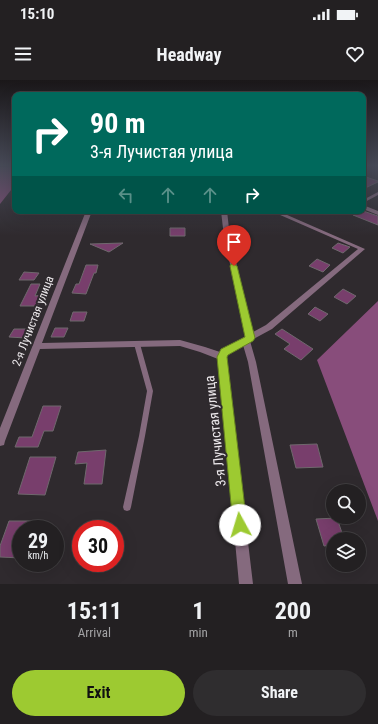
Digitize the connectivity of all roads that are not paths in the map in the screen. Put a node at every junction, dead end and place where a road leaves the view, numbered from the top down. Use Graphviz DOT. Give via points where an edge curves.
graph roads {
  1 [pos="378,193"];
  2 [pos="366,200"];
  3 [pos="366,208"];
  4 [pos="378,213"];
  5 [pos="88,214"];
  6 [pos="224,214"];
  7 [pos="281,214"];
  8 [pos="248,339"];
  9 [pos="137,344"];
  10 [pos="36,346"];
  11 [pos="222,357"];
  12 [pos="0,441"];
  13 [pos="127,507"];
  14 [pos="246,584"];
  15 [pos="295,584"];
  1 -- 2 [label="street"];
  3 -- 4 [label="street"];
  5 -- 10 [label="street, 2-я Лучистая улица"];
  6 -- 8 [label="street"];
  7 -- 8 [label="street" via="362,249 269,327"];
  8 -- 11 [label="street" via="224,352"];
  8 -- 15 [label="street"];
  9 -- 10 [label="street"];
  9 -- 11 [label="street" via="180,343"];
  9 -- 13 [label="lane" via="150,391"];
  10 -- 12 [label="street, 2-я Лучистая улица"];
  11 -- 14 [label="street, 3-я Лучистая улица"];
}
